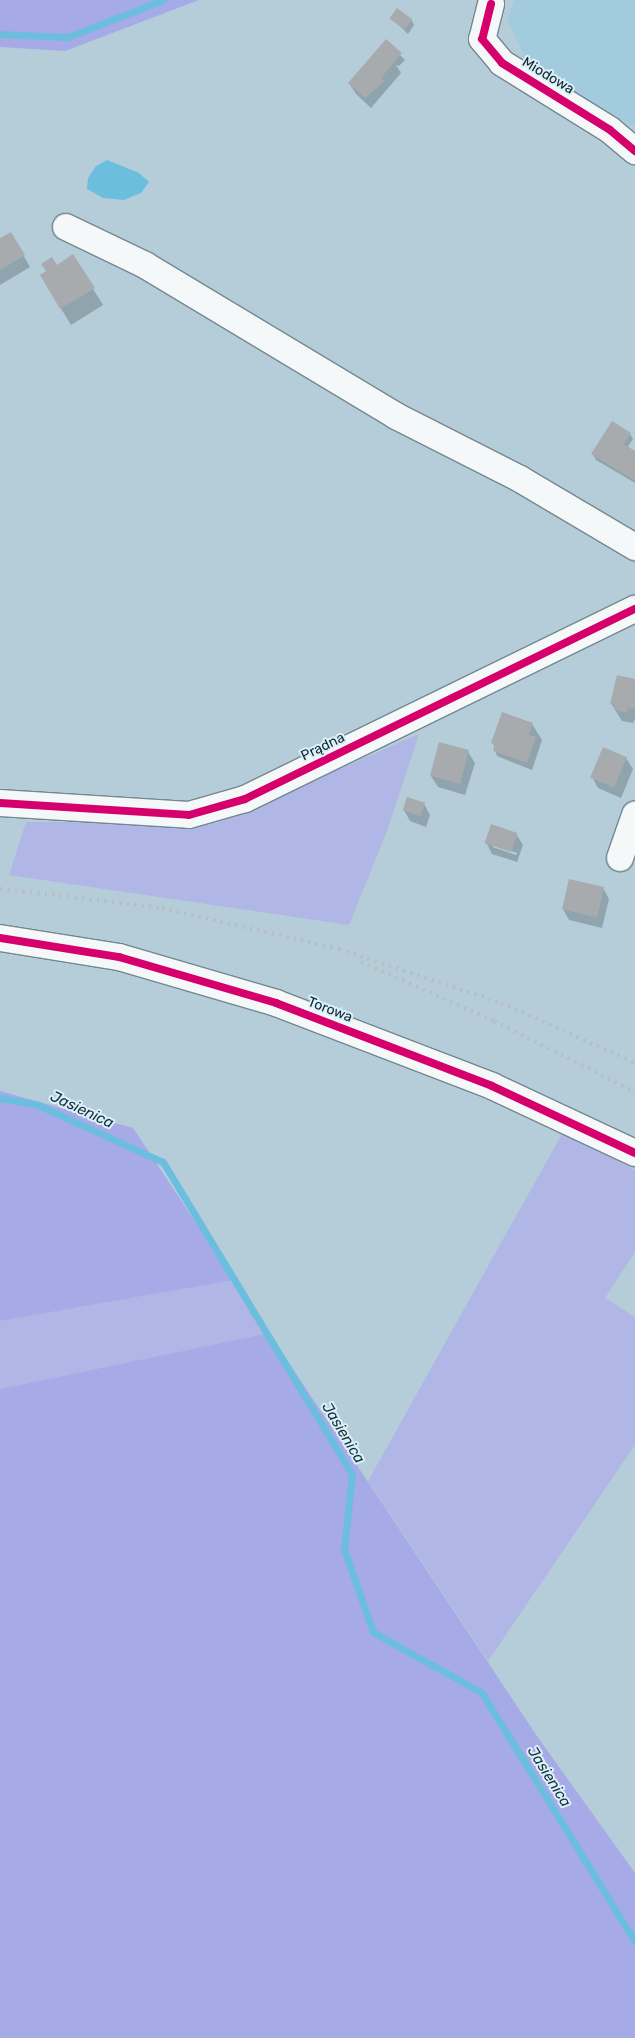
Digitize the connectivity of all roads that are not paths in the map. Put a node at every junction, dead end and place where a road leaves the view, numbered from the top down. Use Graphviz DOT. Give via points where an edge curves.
graph roads {
  1 [pos="491,4"];
  2 [pos="635,151"];
  3 [pos="66,227"];
  4 [pos="635,547"];
  5 [pos="635,609"];
  6 [pos="2,809"];
  7 [pos="635,815"];
  8 [pos="620,858"];
  9 [pos="0,938"];
  10 [pos="635,1153"];
  1 -- 2 [label="street, Miodowa" via="482,38 502,63 602,125"];
  3 -- 4 [label="street" via="145,265 396,416 520,479"];
  5 -- 6 [label="street, Prądna" via="245,799 189,815"];
  7 -- 8 [label="street"];
  9 -- 10 [label="street, Torowa" via="119,957 276,1003 492,1086"];
}
